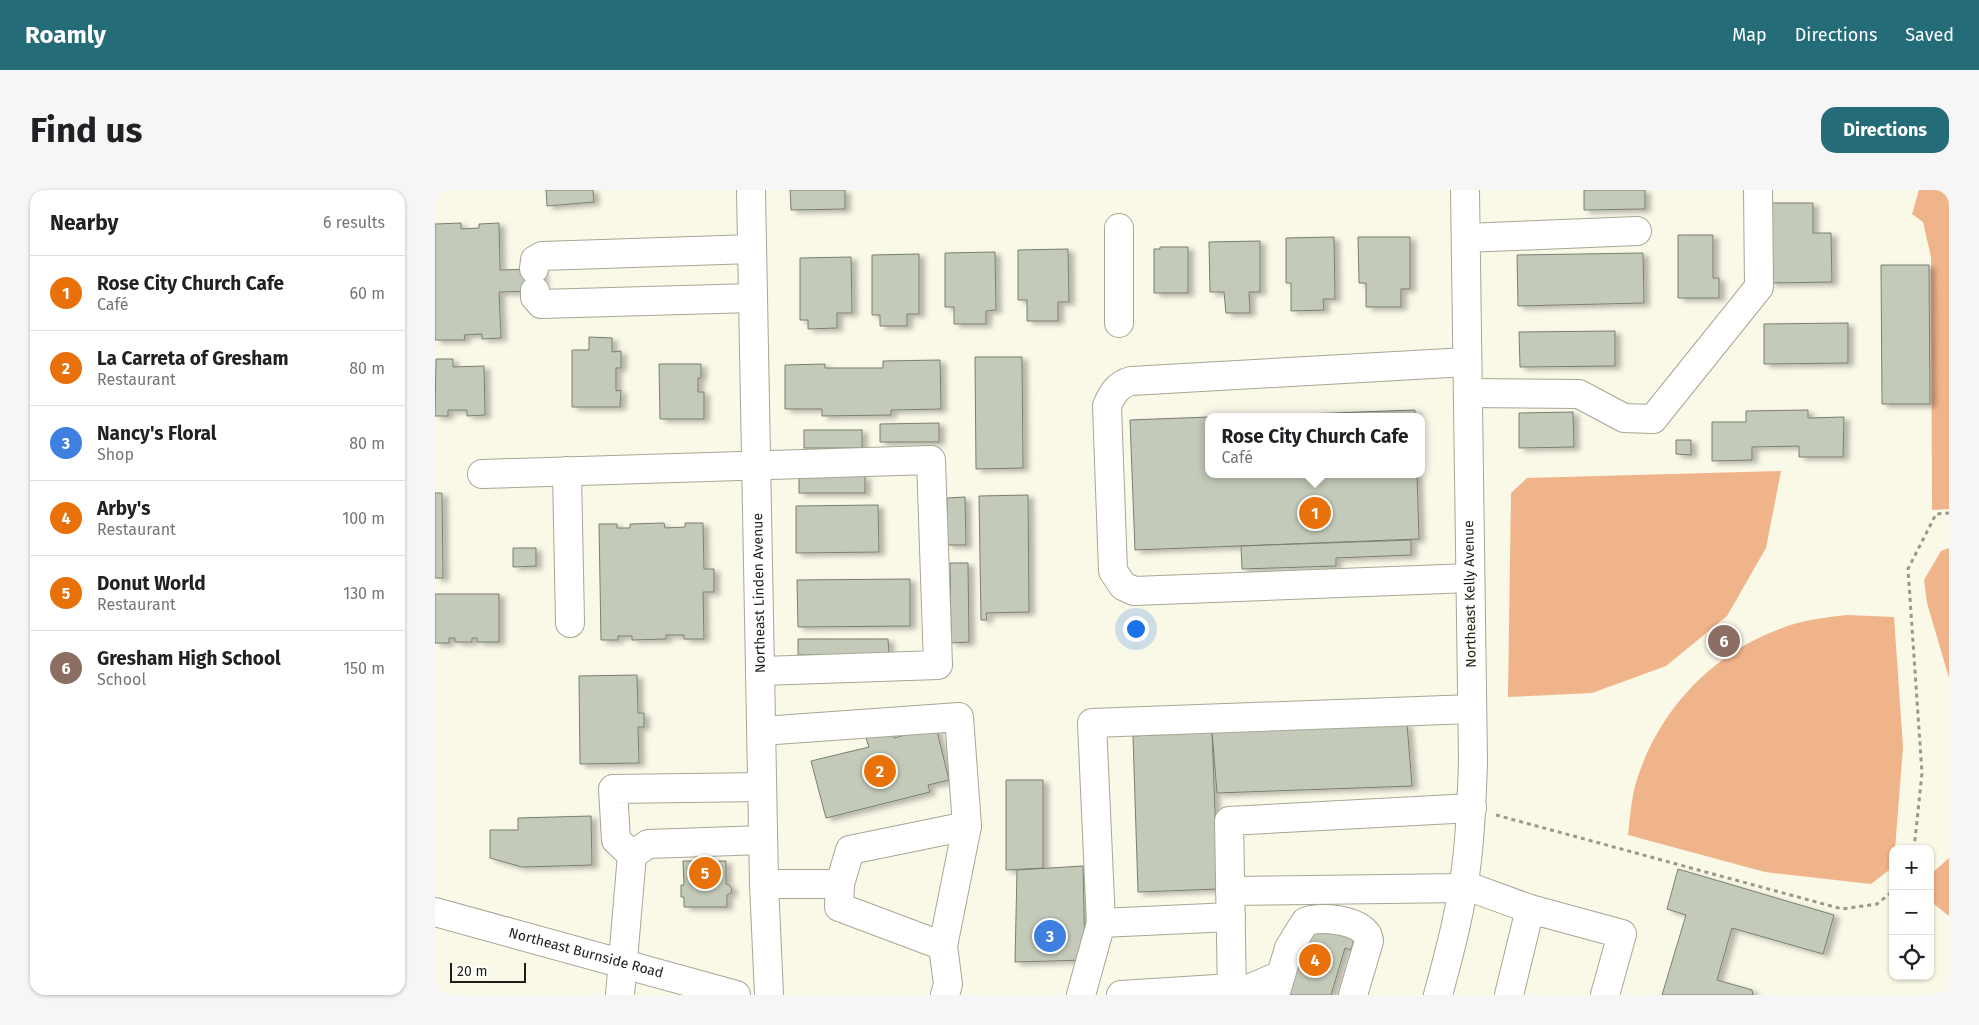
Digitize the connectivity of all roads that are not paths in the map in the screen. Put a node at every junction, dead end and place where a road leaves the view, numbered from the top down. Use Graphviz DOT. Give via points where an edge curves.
graph roads {
  1 [pos="751,190"];
  2 [pos="1465,190"];
  3 [pos="1758,190"];
  4 [pos="1119,228"];
  5 [pos="1637,231"];
  6 [pos="1466,238"];
  7 [pos="752,249"];
  8 [pos="753,298"];
  9 [pos="1119,323"];
  10 [pos="1467,362"];
  11 [pos="1468,393"];
  12 [pos="756,465"];
  13 [pos="567,471"];
  14 [pos="482,474"];
  15 [pos="1470,578"];
  16 [pos="570,623"];
  17 [pos="760,671"];
  18 [pos="1472,709"];
  19 [pos="761,731"];
  20 [pos="762,787"];
  21 [pos="1472,808"];
  22 [pos="967,826"];
  23 [pos="763,840"];
  24 [pos="632,855"];
  25 [pos="764,884"];
  26 [pos="840,884"];
  27 [pos="1463,887"];
  28 [pos="1230,904"];
  29 [pos="1530,909"];
  30 [pos="435,912"];
  31 [pos="1101,923"];
  32 [pos="943,946"];
  33 [pos="622,963"];
  34 [pos="1278,985"];
  35 [pos="725,993"];
  36 [pos="1233,993"];
  37 [pos="620,995"];
  38 [pos="769,995"];
  39 [pos="945,995"];
  40 [pos="1081,995"];
  41 [pos="1121,995"];
  42 [pos="1353,995"];
  43 [pos="1438,995"];
  44 [pos="1509,995"];
  45 [pos="1605,995"];
  1 -- 7 [label="street, Northeast Linden Avenue"];
  2 -- 6 [label="street, Northeast Kelly Avenue"];
  3 -- 11 [label="street" via="1759,287 1653,419 1624,418 1579,394"];
  4 -- 9 [label="street"];
  5 -- 6 [label="street"];
  6 -- 10 [label="street, Northeast Kelly Avenue"];
  7 -- 8 [label="street, Northeast Linden Avenue"];
  7 -- 8 [label="street" via="542,256 535,260 535,297 541,304"];
  8 -- 12 [label="street, Northeast Linden Avenue"];
  10 -- 11 [label="street, Northeast Kelly Avenue"];
  10 -- 15 [label="street" via="1131,381 1118,386 1107,406 1113,571 1117,580 1128,589"];
  11 -- 15 [label="street, Northeast Kelly Avenue"];
  12 -- 13 [label="street"];
  12 -- 17 [label="street, Northeast Linden Avenue"];
  12 -- 17 [label="street" via="931,460 937,665"];
  13 -- 14 [label="street"];
  13 -- 16 [label="street"];
  15 -- 18 [label="street, Northeast Kelly Avenue"];
  17 -- 19 [label="street, Northeast Linden Avenue"];
  18 -- 21 [label="street, Northeast Kelly Avenue"];
  18 -- 31 [label="street" via="1092,723"];
  19 -- 20 [label="street, Northeast Linden Avenue"];
  19 -- 22 [label="street" via="959,717"];
  20 -- 23 [label="street, Northeast Linden Avenue"];
  20 -- 24 [label="street" via="613,789 617,840"];
  21 -- 27 [label="street, Northeast Kelly Avenue"];
  21 -- 28 [label="street" via="1229,821"];
  22 -- 26 [label="street" via="850,850"];
  22 -- 32 [label="street"];
  23 -- 24 [label="street" via="648,844"];
  23 -- 25 [label="street, Northeast Linden Avenue"];
  24 -- 33 [label="street"];
  25 -- 26 [label="street"];
  25 -- 38 [label="street, Northeast Linden Avenue"];
  26 -- 32 [label="street" via="839,907"];
  27 -- 28 [label="street"];
  27 -- 29 [label="street"];
  27 -- 43 [label="street, Northeast Kelly Avenue"];
  28 -- 31 [label="street"];
  28 -- 36 [label="street"];
  29 -- 44 [label="street"];
  29 -- 45 [label="street" via="1622,934"];
  30 -- 33 [label="street, Northeast Burnside Road"];
  31 -- 40 [label="street"];
  32 -- 39 [label="street" via="948,984"];
  33 -- 35 [label="street, Northeast Burnside Road"];
  33 -- 37 [label="street"];
  34 -- 36 [label="street"];
  34 -- 42 [label="street" via="1289,948 1305,922 1320,918 1359,926 1367,933 1369,942"];
  36 -- 41 [label="street"];
}
